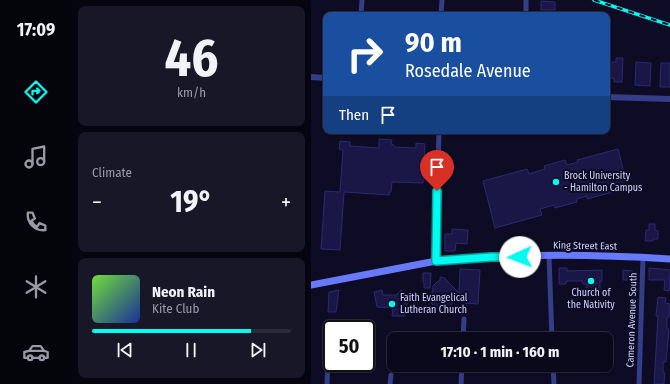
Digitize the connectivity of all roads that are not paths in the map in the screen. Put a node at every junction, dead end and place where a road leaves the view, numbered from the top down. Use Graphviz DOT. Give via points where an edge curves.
graph roads {
  1 [pos="362,0"];
  2 [pos="442,0"];
  3 [pos="526,0"];
  4 [pos="361,12"];
  5 [pos="441,12"];
  6 [pos="526,12"];
  7 [pos="311,77"];
  8 [pos="323,78"];
  9 [pos="610,97"];
  10 [pos="670,99"];
  11 [pos="439,134"];
  12 [pos="549,256"];
  13 [pos="643,257"];
  14 [pos="670,259"];
  15 [pos="436,261"];
  16 [pos="311,285"];
  17 [pos="464,320"];
  18 [pos="463,332"];
  19 [pos="552,332"];
  20 [pos="327,372"];
  21 [pos="462,372"];
  22 [pos="553,372"];
  23 [pos="391,375"];
  24 [pos="327,384"];
  25 [pos="390,384"];
  26 [pos="461,384"];
  27 [pos="554,384"];
  28 [pos="639,384"];
  1 -- 4 [label="street"];
  2 -- 5 [label="street"];
  3 -- 6 [label="street"];
  7 -- 8 [label="street"];
  9 -- 10 [label="street"];
  11 -- 15 [label="street"];
  12 -- 13 [label="main road, King Street East"];
  12 -- 15 [label="main road, King Street East"];
  12 -- 19 [label="street"];
  13 -- 14 [label="main road, King Street East"];
  13 -- 28 [label="street, Cameron Avenue South"];
  15 -- 16 [label="main road, King Street East"];
  17 -- 18 [label="street"];
  20 -- 24 [label="street"];
  21 -- 26 [label="street"];
  22 -- 27 [label="street"];
  23 -- 25 [label="street"];
}
